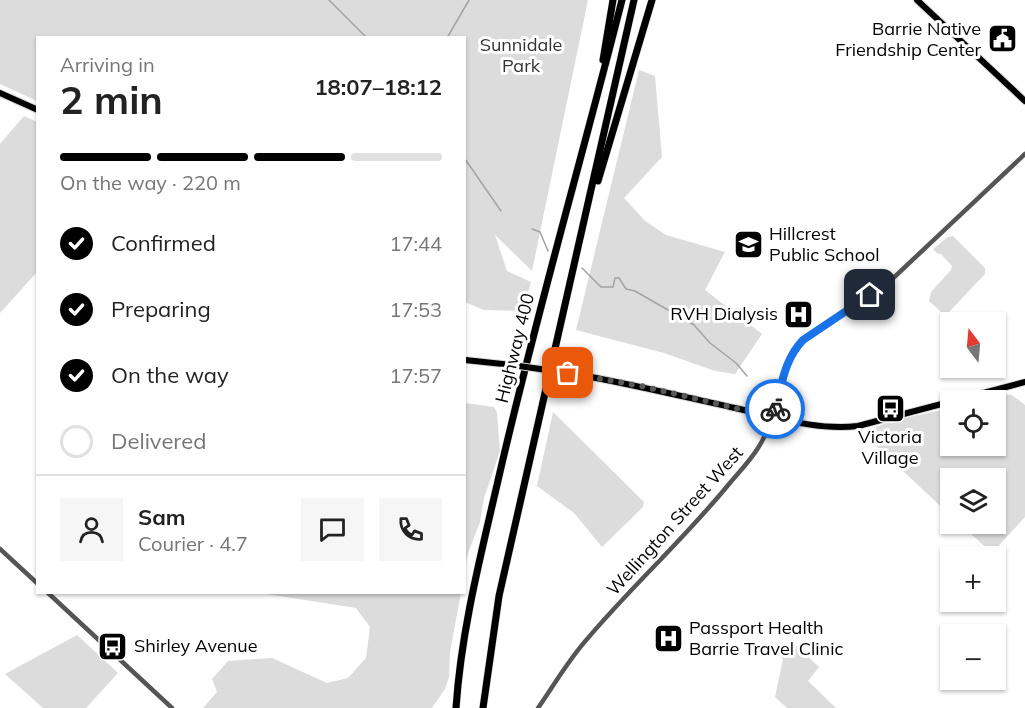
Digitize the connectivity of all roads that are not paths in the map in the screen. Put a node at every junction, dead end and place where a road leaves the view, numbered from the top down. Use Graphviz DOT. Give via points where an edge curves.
graph roads {
  1 [pos="613,0"];
  2 [pos="621,0"];
  3 [pos="634,0"];
  4 [pos="652,0"];
  5 [pos="917,0"];
  6 [pos="602,80"];
  7 [pos="0,93"];
  8 [pos="1025,101"];
  9 [pos="36,109"];
  10 [pos="1025,154"];
  11 [pos="584,224"];
  12 [pos="466,360"];
  13 [pos="1025,382"];
  14 [pos="773,417"];
  15 [pos="0,549"];
  16 [pos="36,582"];
  17 [pos="49,594"];
  18 [pos="172,708"];
  19 [pos="456,708"];
  20 [pos="483,708"];
  21 [pos="538,708"];
  1 -- 6 [label="highway"];
  2 -- 6 [label="highway, Highway 400"];
  3 -- 11 [label="highway"];
  4 -- 11 [label="highway"];
  5 -- 8 [label="main road"];
  6 -- 19 [label="highway, Highway 400" via="511,425 474,587"];
  7 -- 9 [label="main road"];
  10 -- 14 [label="street, Wellington Street West" via="888,283 803,340 789,359"];
  11 -- 20 [label="highway" via="499,596"];
  12 -- 14 [label="main road, bridge" via="636,385"];
  13 -- 14 [label="main road" via="858,426 830,427"];
  14 -- 21 [label="street, Wellington Street West" via="752,456 706,512 584,642"];
  15 -- 16 [label="street"];
  17 -- 18 [label="street"];
}
